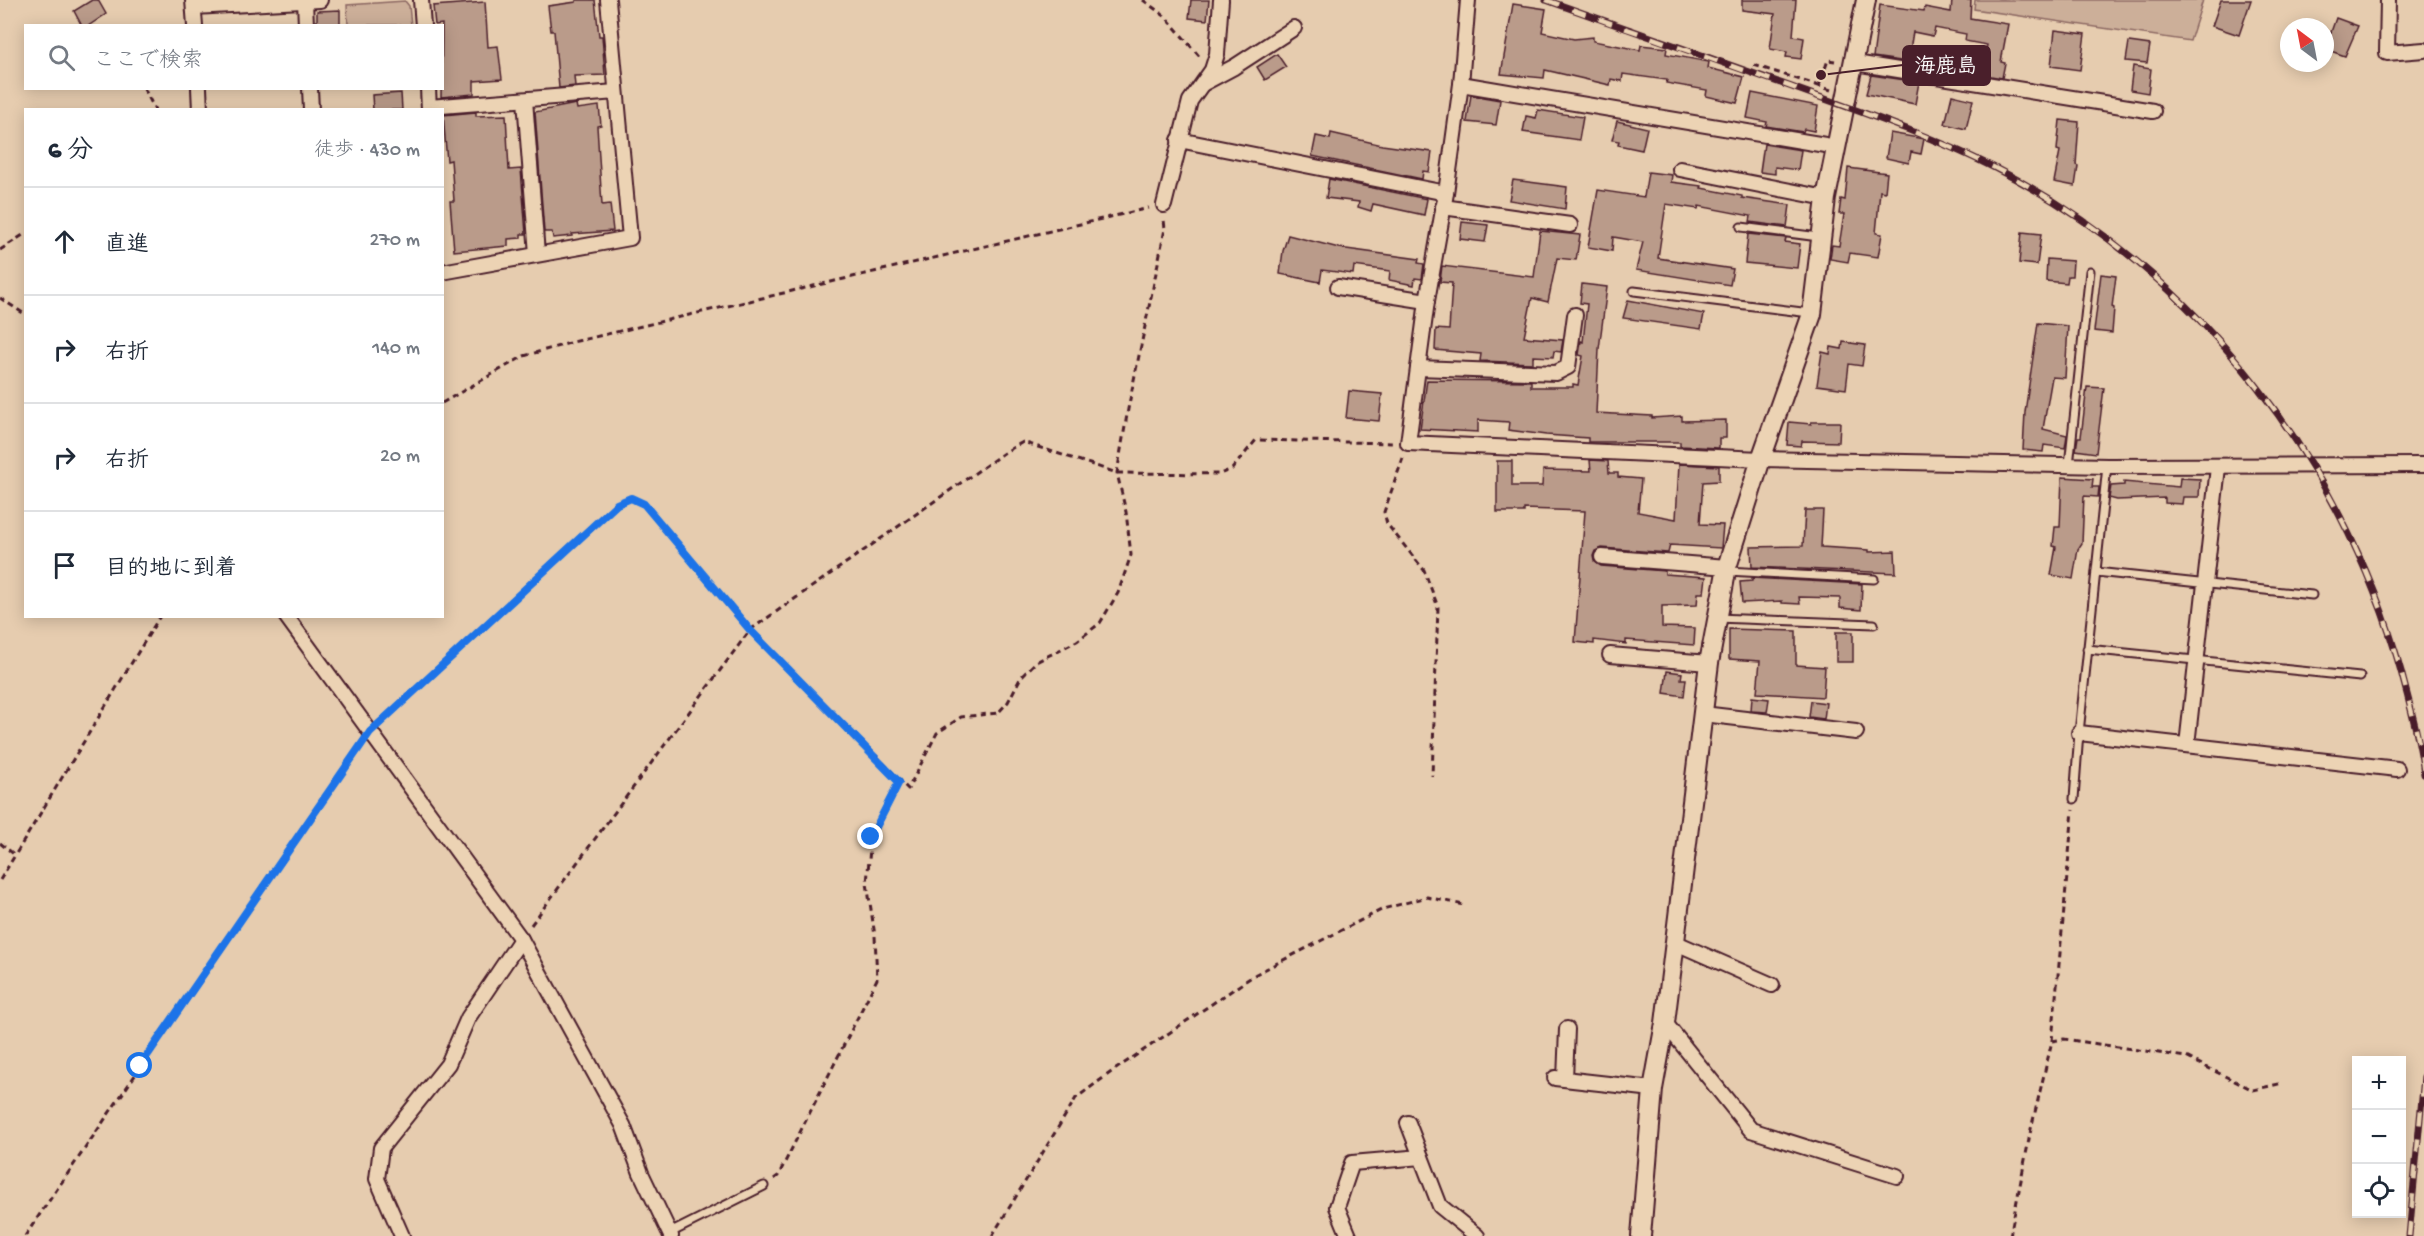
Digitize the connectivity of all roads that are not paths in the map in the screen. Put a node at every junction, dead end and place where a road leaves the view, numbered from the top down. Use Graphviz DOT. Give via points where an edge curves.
graph roads {
  1 [pos="305,0"];
  2 [pos="320,0"];
  3 [pos="421,0"];
  4 [pos="608,0"];
  5 [pos="1221,0"];
  6 [pos="1468,0"];
  7 [pos="1866,0"];
  8 [pos="2388,0"];
  9 [pos="194,4"];
  10 [pos="195,24"];
  11 [pos="306,24"];
  12 [pos="423,24"];
  13 [pos="1294,28"];
  14 [pos="2424,50"];
  15 [pos="1848,63"];
  16 [pos="1202,84"];
  17 [pos="1461,84"];
  18 [pos="199,90"];
  19 [pos="310,90"];
  20 [pos="428,90"];
  21 [pos="616,92"];
  22 [pos="525,100"];
  23 [pos="201,108"];
  24 [pos="311,108"];
  25 [pos="429,108"];
  26 [pos="2153,111"];
  27 [pos="1179,140"];
  28 [pos="1837,147"];
  29 [pos="1680,169"];
  30 [pos="1446,193"];
  31 [pos="1826,198"];
  32 [pos="1164,205"];
  33 [pos="1443,207"];
  34 [pos="1570,225"];
  35 [pos="1741,227"];
  36 [pos="1821,237"];
  37 [pos="537,254"];
  38 [pos="2090,271"];
  39 [pos="444,272"];
  40 [pos="1338,287"];
  41 [pos="1634,291"];
  42 [pos="1427,301"];
  43 [pos="1812,314"];
  44 [pos="1575,315"];
  45 [pos="1418,368"];
  46 [pos="1761,459"];
  47 [pos="2069,465"];
  48 [pos="2424,465"];
  49 [pos="2107,466"];
  50 [pos="2218,467"];
  51 [pos="1602,557"];
  52 [pos="1727,569"];
  53 [pos="2096,572"];
  54 [pos="1874,579"];
  55 [pos="2205,584"];
  56 [pos="2312,595"];
  57 [pos="287,618"];
  58 [pos="1717,618"];
  59 [pos="1874,624"];
  60 [pos="2087,649"];
  61 [pos="1610,654"];
  62 [pos="2197,660"];
  63 [pos="1709,663"];
  64 [pos="2360,677"];
  65 [pos="1703,714"];
  66 [pos="1856,732"];
  67 [pos="2079,733"];
  68 [pos="2187,746"];
  69 [pos="2397,769"];
  70 [pos="2074,799"];
  71 [pos="521,939"];
  72 [pos="1674,942"];
  73 [pos="1772,985"];
  74 [pos="1665,1023"];
  75 [pos="1567,1029"];
  76 [pos="1653,1089"];
  77 [pos="1408,1123"];
  78 [pos="1421,1157"];
  79 [pos="1897,1176"];
  80 [pos="764,1186"];
  81 [pos="397,1233"];
  82 [pos="669,1235"];
  83 [pos="1349,1236"];
  84 [pos="1478,1236"];
  85 [pos="1641,1236"];
  1 -- 2 [label="street"];
  1 -- 9 [label="street"];
  1 -- 11 [label="street"];
  3 -- 12 [label="street"];
  4 -- 21 [label="street"];
  5 -- 16 [label="street" via="1217,54"];
  6 -- 17 [label="street"];
  7 -- 15 [label="street"];
  8 -- 14 [label="street" via="2387,52"];
  9 -- 10 [label="street"];
  13 -- 16 [label="street"];
  15 -- 26 [label="street"];
  15 -- 28 [label="street"];
  16 -- 27 [label="street" via="1190,101"];
  17 -- 28 [label="street"];
  17 -- 30 [label="street"];
  18 -- 23 [label="street"];
  19 -- 24 [label="street"];
  20 -- 25 [label="street"];
  21 -- 22 [label="street"];
  21 -- 37 [label="street" via="630,238"];
  22 -- 25 [label="street"];
  22 -- 37 [label="street"];
  27 -- 30 [label="street"];
  27 -- 32 [label="street"];
  28 -- 31 [label="street"];
  29 -- 31 [label="street"];
  30 -- 33 [label="street"];
  31 -- 36 [label="street"];
  33 -- 34 [label="street"];
  33 -- 42 [label="street"];
  35 -- 36 [label="lane"];
  36 -- 43 [label="street"];
  37 -- 39 [label="street"];
  38 -- 47 [label="lane"];
  40 -- 42 [label="street"];
  41 -- 43 [label="lane"];
  42 -- 45 [label="street"];
  43 -- 46 [label="street"];
  44 -- 45 [label="street" via="1568,367 1556,373"];
  45 -- 46 [label="street" via="1408,444"];
  46 -- 47 [label="street"];
  46 -- 52 [label="street"];
  47 -- 49 [label="street"];
  48 -- 50 [label="street"];
  49 -- 50 [label="street"];
  49 -- 53 [label="lane"];
  50 -- 55 [label="street"];
  51 -- 52 [label="street"];
  52 -- 54 [label="lane"];
  52 -- 58 [label="street"];
  53 -- 55 [label="lane"];
  53 -- 60 [label="lane"];
  55 -- 56 [label="lane"];
  55 -- 62 [label="street"];
  57 -- 71 [label="street"];
  58 -- 59 [label="lane"];
  58 -- 63 [label="street"];
  60 -- 62 [label="lane"];
  60 -- 67 [label="lane"];
  61 -- 63 [label="street"];
  62 -- 64 [label="lane"];
  62 -- 68 [label="street"];
  63 -- 65 [label="street"];
  65 -- 66 [label="street"];
  65 -- 72 [label="street"];
  67 -- 68 [label="street"];
  67 -- 70 [label="lane"];
  68 -- 69 [label="street"];
  71 -- 81 [label="street" via="468,1018 448,1064 381,1148 377,1179"];
  71 -- 82 [label="street" via="623,1125"];
  72 -- 73 [label="street"];
  72 -- 74 [label="street"];
  74 -- 76 [label="street"];
  74 -- 79 [label="street" via="1751,1130"];
  75 -- 76 [label="street" via="1560,1078"];
  76 -- 85 [label="street"];
  77 -- 78 [label="street"];
  78 -- 83 [label="street" via="1352,1163 1337,1207"];
  78 -- 84 [label="street" via="1440,1206"];
  80 -- 82 [label="lane"];
}
